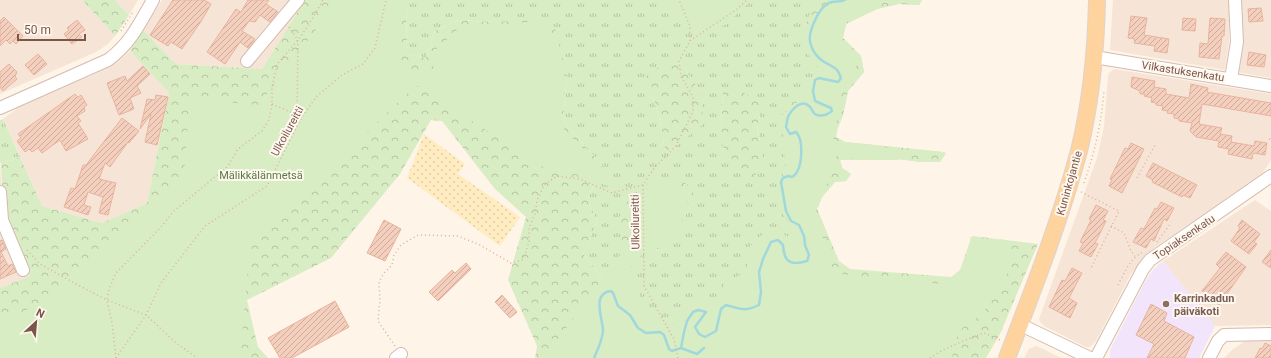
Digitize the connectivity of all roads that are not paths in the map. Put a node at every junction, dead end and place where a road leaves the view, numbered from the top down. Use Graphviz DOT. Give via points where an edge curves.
graph roads {
  1 [pos="154,0"];
  2 [pos="298,0"];
  3 [pos="1097,0"];
  4 [pos="1235,0"];
  5 [pos="1094,57"];
  6 [pos="247,61"];
  7 [pos="1232,79"];
  8 [pos="1271,86"];
  9 [pos="0,108"];
  10 [pos="1271,176"];
  11 [pos="0,192"];
  12 [pos="23,270"];
  13 [pos="1019,324"];
  14 [pos="1271,334"];
  15 [pos="1007,358"];
  16 [pos="1090,358"];
  17 [pos="1096,358"];
  18 [pos="1209,358"];
  1 -- 9 [label="street" via="128,41 108,60"];
  2 -- 6 [label="street"];
  3 -- 5 [label="main road, Kuninkojantie"];
  4 -- 7 [label="street" via="1238,42"];
  5 -- 7 [label="street, Vilkastuksenkatu"];
  5 -- 13 [label="main road, Kuninkojantie" via="1079,151 1058,220"];
  7 -- 8 [label="street, Vilkastuksenkatu"];
  10 -- 17 [label="street, Topiaksenkatu" via="1150,260"];
  11 -- 12 [label="street" via="2,220"];
  13 -- 15 [label="main road, Kuninkojantie"];
  13 -- 16 [label="street"];
  14 -- 18 [label="street" via="1224,335"];
}
